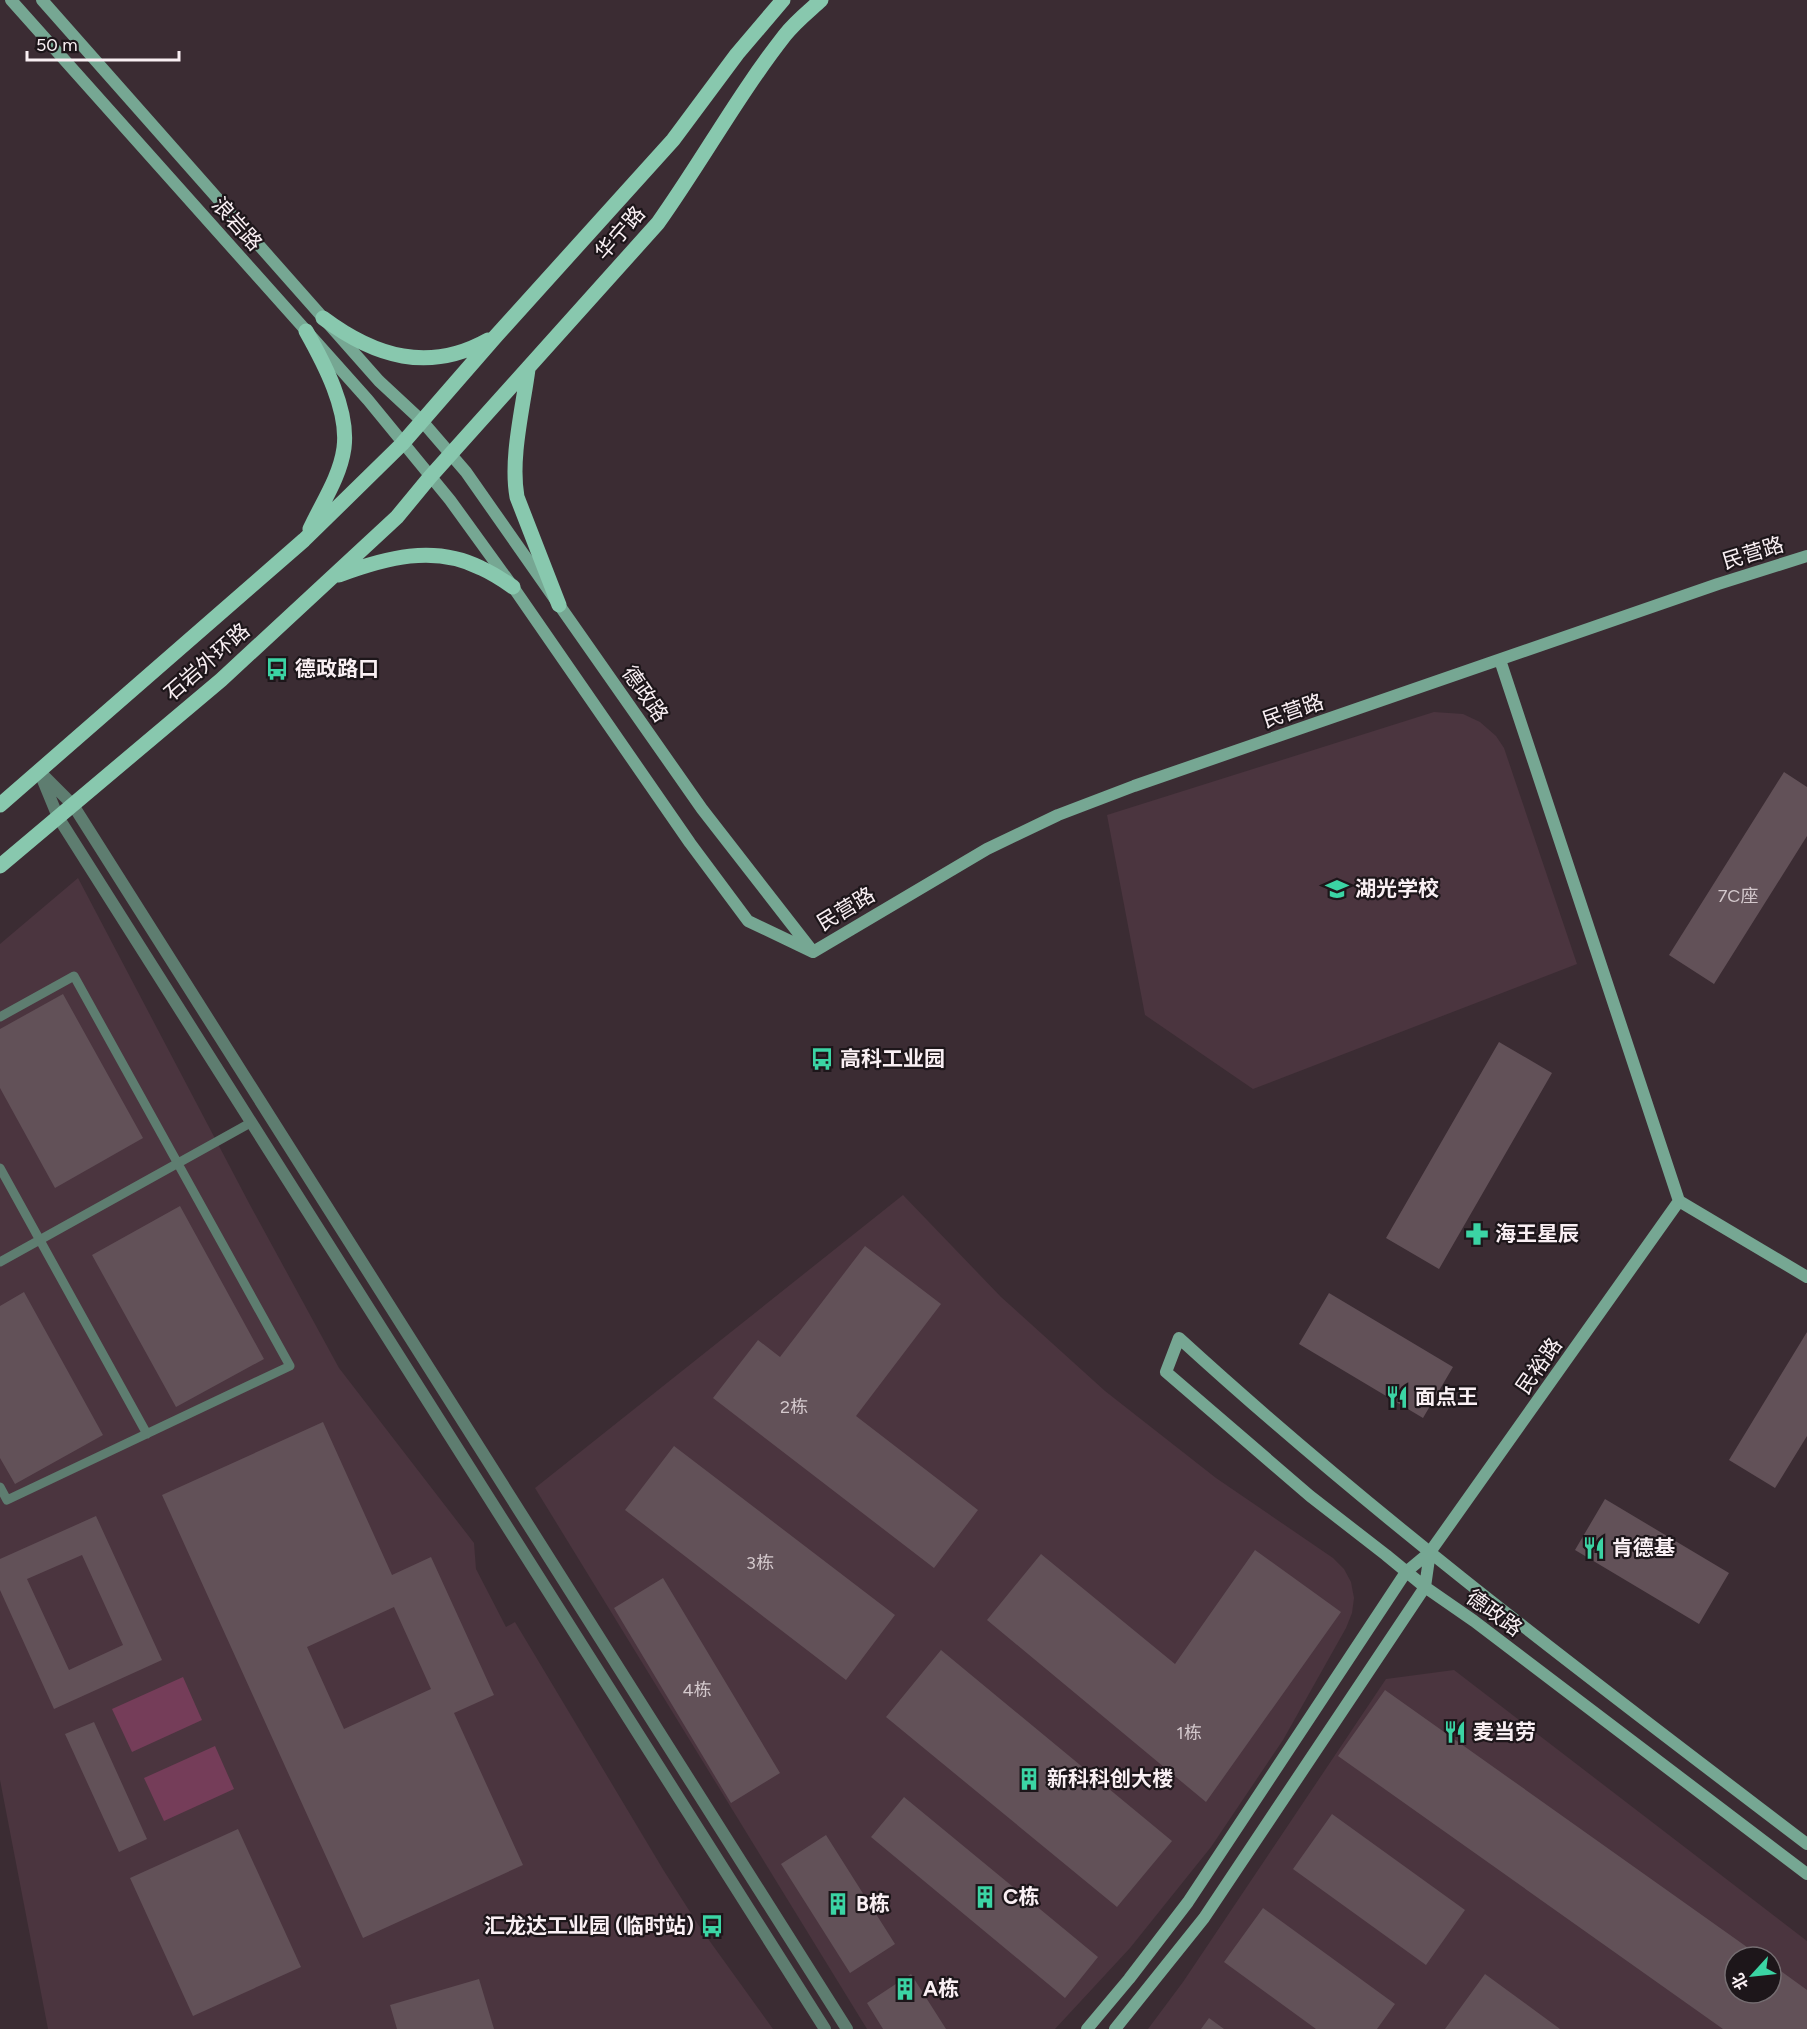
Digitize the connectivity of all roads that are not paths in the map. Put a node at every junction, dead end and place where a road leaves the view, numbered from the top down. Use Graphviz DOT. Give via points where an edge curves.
graph roads {
  1 [pos="11,0"];
  2 [pos="42,0"];
  3 [pos="783,0"];
  4 [pos="821,0"];
  5 [pos="323,318"];
  6 [pos="306,331"];
  7 [pos="496,336"];
  8 [pos="528,368"];
  9 [pos="423,420"];
  10 [pos="402,444"];
  11 [pos="451,453"];
  12 [pos="430,477"];
  13 [pos="304,540"];
  14 [pos="1807,556"];
  15 [pos="333,577"];
  16 [pos="513,587"];
  17 [pos="559,605"];
  18 [pos="1500,660"];
  19 [pos="39,771"];
  20 [pos="0,805"];
  21 [pos="73,805"];
  22 [pos="58,817"];
  23 [pos="0,866"];
  24 [pos="813,952"];
  25 [pos="0,1017"];
  26 [pos="252,1122"];
  27 [pos="177,1164"];
  28 [pos="0,1168"];
  29 [pos="1679,1201"];
  30 [pos="40,1240"];
  31 [pos="0,1262"];
  32 [pos="1807,1277"];
  33 [pos="147,1434"];
  34 [pos="0,1487"];
  35 [pos="1430,1552"];
  36 [pos="1406,1572"];
  37 [pos="1425,1587"];
  38 [pos="1807,1844"];
  39 [pos="1807,1874"];
  40 [pos="825,2029"];
  41 [pos="847,2029"];
  42 [pos="1087,2029"];
  43 [pos="1115,2029"];
  1 -- 6 [label="main road, 浪岩路"];
  2 -- 5 [label="main road, 浪岩路"];
  3 -- 7 [label="main road, 华宁路" via="673,140"];
  4 -- 8 [label="main road, 华宁路" via="772,52 658,223"];
  5 -- 7 [label="main road" via="369,347 419,358 444,357 473,349"];
  5 -- 9 [label="main road, 浪岩路" via="379,381"];
  6 -- 10 [label="main road, 浪岩路"];
  6 -- 13 [label="main road" via="335,390 344,446 337,473"];
  7 -- 9 [label="main road, 华宁路"];
  8 -- 11 [label="main road, 华宁路"];
  8 -- 17 [label="main road" via="516,445 515,485"];
  9 -- 10 [label="main road, 华宁路"];
  9 -- 11 [label="main road, 浪岩路"];
  10 -- 12 [label="main road, 浪岩路"];
  10 -- 13 [label="main road, 石岩外环路"];
  11 -- 12 [label="main road, 华宁路"];
  11 -- 17 [label="main road, 德政路"];
  12 -- 15 [label="main road, 石岩外环路" via="397,517"];
  12 -- 16 [label="main road"];
  13 -- 19 [label="main road, 石岩外环路"];
  14 -- 18 [label="main road, 民营路"];
  15 -- 16 [label="main road" via="392,558 425,555 453,558 480,567"];
  15 -- 21 [label="main road, 石岩外环路" via="221,680"];
  16 -- 24 [label="main road" via="748,921"];
  17 -- 24 [label="main road, 德政路" via="702,809"];
  18 -- 24 [label="main road, 民营路" via="1058,815 977,854"];
  18 -- 29 [label="main road"];
  19 -- 20 [label="main road, 石岩外环路"];
  19 -- 21 [label="street"];
  19 -- 22 [label="street"];
  21 -- 22 [label="main road, 石岩外环路"];
  21 -- 41 [label="street"];
  22 -- 23 [label="main road, 石岩外环路"];
  22 -- 26 [label="street"];
  25 -- 27 [label="lane" via="74,976"];
  26 -- 27 [label="lane"];
  26 -- 40 [label="street"];
  27 -- 30 [label="lane"];
  27 -- 33 [label="lane" via="290,1366"];
  28 -- 30 [label="lane"];
  29 -- 32 [label="main road"];
  29 -- 35 [label="main road, 民裕路"];
  30 -- 31 [label="lane"];
  30 -- 33 [label="lane"];
  33 -- 34 [label="lane" via="7,1500"];
  35 -- 36 [label="main road"];
  35 -- 36 [label="main road, 德政路" via="1307,1452 1179,1338 1166,1372 1310,1496"];
  35 -- 37 [label="main road"];
  35 -- 38 [label="main road, 德政路" via="1514,1621"];
  36 -- 37 [label="main road, 德政路"];
  36 -- 42 [label="main road" via="1188,1902"];
  37 -- 39 [label="main road, 德政路"];
  37 -- 43 [label="main road" via="1204,1918"];
}
